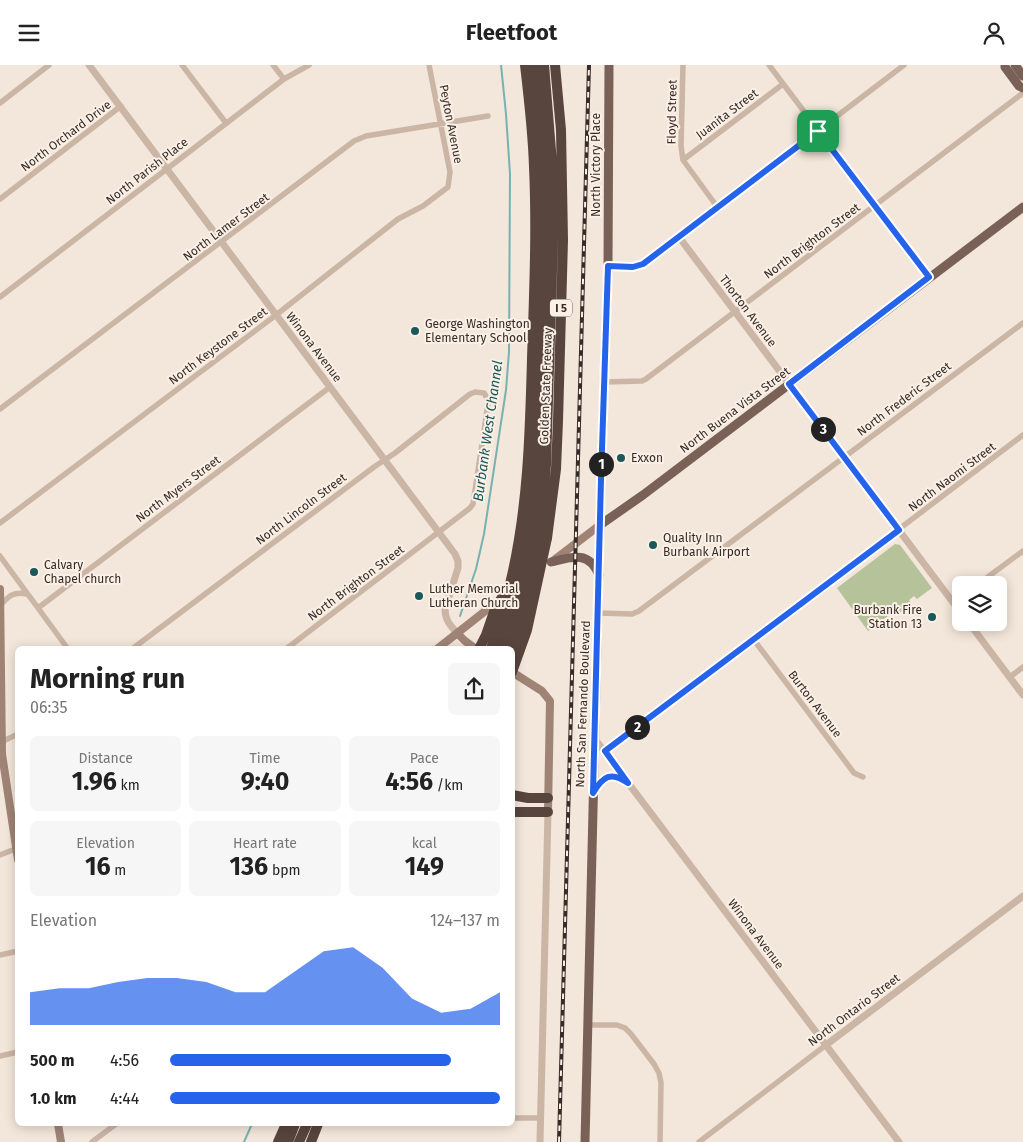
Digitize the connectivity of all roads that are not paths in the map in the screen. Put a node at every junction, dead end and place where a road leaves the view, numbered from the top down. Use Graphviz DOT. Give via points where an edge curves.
graph roads {
  1 [pos="49,65"];
  2 [pos="90,65"];
  3 [pos="182,65"];
  4 [pos="273,65"];
  5 [pos="309,65"];
  6 [pos="429,65"];
  7 [pos="525,65"];
  8 [pos="534,65"];
  9 [pos="544,65"];
  10 [pos="556,65"];
  11 [pos="609,65"];
  12 [pos="683,65"];
  13 [pos="768,65"];
  14 [pos="904,65"];
  15 [pos="1005,65"];
  16 [pos="1015,65"];
  17 [pos="1023,76"];
  18 [pos="284,79"];
  19 [pos="783,84"];
  20 [pos="1023,88"];
  21 [pos="1023,93"];
  22 [pos="0,103"];
  23 [pos="120,106"];
  24 [pos="488,116"];
  25 [pos="226,123"];
  26 [pos="441,124"];
  27 [pos="818,131"];
  28 [pos="683,160"];
  29 [pos="167,169"];
  30 [pos="448,187"];
  31 [pos="0,199"];
  32 [pos="875,206"];
  33 [pos="1023,207"];
  34 [pos="718,208"];
  35 [pos="679,237"];
  36 [pos="222,243"];
  37 [pos="608,266"];
  38 [pos="929,277"];
  39 [pos="0,297"];
  40 [pos="735,311"];
  41 [pos="276,315"];
  42 [pos="1023,323"];
  43 [pos="604,381"];
  44 [pos="789,384"];
  45 [pos="330,387"];
  46 [pos="484,393"];
  47 [pos="0,409"];
  48 [pos="1023,435"];
  49 [pos="844,456"];
  50 [pos="384,459"];
  51 [pos="0,523"];
  52 [pos="600,525"];
  53 [pos="899,530"];
  54 [pos="438,533"];
  55 [pos="1023,551"];
  56 [pos="0,556"];
  57 [pos="551,562"];
  58 [pos="989,576"];
  59 [pos="599,577"];
  60 [pos="510,585"];
  61 [pos="0,589"];
  62 [pos="27,594"];
  63 [pos="952,600"];
  64 [pos="0,606"];
  65 [pos="38,608"];
  66 [pos="598,613"];
  67 [pos="975,631"];
  68 [pos="457,633"];
  69 [pos="754,640"];
  70 [pos="66,646"];
  71 [pos="136,646"];
  72 [pos="290,646"];
  73 [pos="441,646"];
  74 [pos="473,646"];
  75 [pos="480,646"];
  76 [pos="493,646"];
  77 [pos="502,646"];
  78 [pos="512,646"];
  79 [pos="515,663"];
  80 [pos="1023,667"];
  81 [pos="515,674"];
  82 [pos="1010,677"];
  83 [pos="1023,695"];
  84 [pos="15,735"];
  85 [pos="595,739"];
  86 [pos="1,742"];
  87 [pos="605,751"];
  88 [pos="1,754"];
  89 [pos="863,777"];
  90 [pos="628,783"];
  91 [pos="593,793"];
  92 [pos="515,796"];
  93 [pos="548,798"];
  94 [pos="515,812"];
  95 [pos="548,812"];
  96 [pos="15,837"];
  97 [pos="15,850"];
  98 [pos="0,855"];
  99 [pos="1023,896"];
  100 [pos="15,952"];
  101 [pos="0,955"];
  102 [pos="588,1025"];
  103 [pos="826,1045"];
  104 [pos="15,1053"];
  105 [pos="0,1056"];
  106 [pos="515,1118"];
  107 [pos="541,1118"];
  108 [pos="58,1126"];
  109 [pos="113,1126"];
  110 [pos="285,1126"];
  111 [pos="295,1126"];
  112 [pos="306,1126"];
  113 [pos="317,1126"];
  114 [pos="61,1142"];
  115 [pos="92,1142"];
  116 [pos="278,1142"];
  117 [pos="288,1142"];
  118 [pos="299,1142"];
  119 [pos="311,1142"];
  120 [pos="540,1142"];
  121 [pos="585,1142"];
  122 [pos="660,1142"];
  123 [pos="699,1142"];
  124 [pos="899,1142"];
  1 -- 22 [label="street"];
  2 -- 23 [label="street, Winona Avenue"];
  3 -- 25 [label="street"];
  4 -- 18 [label="street"];
  5 -- 18 [label="street, North Parish Place"];
  6 -- 26 [label="street, Peyton Avenue"];
  7 -- 60 [label="highway, Golden State Freeway / I 5" via="532,127 535,223 529,449 525,502"];
  8 -- 77 [label="highway, bridge" via="544,189 536,483 526,553"];
  9 -- 78 [label="highway, bridge" via="553,239 546,465 540,526"];
  10 -- 79 [label="highway, Golden State Freeway / I 5, bridge" via="561,130 563,249 556,469 547,538 527,629"];
  11 -- 37 [label="main road, North Victory Place"];
  12 -- 28 [label="street, Floyd Street"];
  13 -- 19 [label="street"];
  14 -- 27 [label="street"];
  15 -- 20 [label="main road"];
  16 -- 17 [label="main road"];
  18 -- 25 [label="street, North Parish Place"];
  19 -- 27 [label="street"];
  19 -- 28 [label="street, Juanita Street"];
  21 -- 32 [label="street, North Brighton Street"];
  23 -- 29 [label="street, Winona Avenue"];
  23 -- 31 [label="street, North Orchard Drive"];
  24 -- 26 [label="street, North Lamer Street"];
  25 -- 29 [label="street, North Parish Place"];
  26 -- 30 [label="street, Peyton Avenue" via="450,172"];
  26 -- 36 [label="street, North Lamer Street" via="366,136 354,141"];
  27 -- 32 [label="street"];
  27 -- 34 [label="street"];
  28 -- 34 [label="street, Floyd Street"];
  29 -- 36 [label="street, Winona Avenue"];
  29 -- 39 [label="street, North Parish Place"];
  30 -- 41 [label="street, North Keystone Street" via="423,206 398,219"];
  32 -- 38 [label="street"];
  32 -- 40 [label="street, North Brighton Street"];
  33 -- 38 [label="main road, North Buena Vista Street"];
  34 -- 35 [label="street"];
  35 -- 37 [label="street" via="643,264"];
  35 -- 40 [label="street, Thorton Avenue"];
  36 -- 41 [label="street, Winona Avenue"];
  36 -- 47 [label="street, North Lamer Street"];
  37 -- 43 [label="main road, North San Fernando Boulevard"];
  38 -- 44 [label="main road, North Buena Vista Street"];
  40 -- 43 [label="street, North Brighton Street" via="646,379"];
  40 -- 44 [label="street, Thorton Avenue"];
  41 -- 45 [label="street, Winona Avenue"];
  41 -- 51 [label="street, North Keystone Street"];
  42 -- 49 [label="street, North Frederic Street"];
  43 -- 52 [label="main road, North San Fernando Boulevard"];
  44 -- 49 [label="street, Thorton Avenue"];
  44 -- 52 [label="main road, North Buena Vista Street"];
  45 -- 50 [label="street, Winona Avenue"];
  45 -- 65 [label="street, North Myers Street"];
  46 -- 50 [label="street, North Lincoln Street" via="470,394"];
  46 -- 54 [label="street, North Brighton Street" via="488,404 473,505"];
  48 -- 53 [label="street, North Naomi Street"];
  49 -- 53 [label="street, Thorton Avenue"];
  49 -- 66 [label="street, North Frederic Street" via="639,611 632,614"];
  50 -- 54 [label="street, Winona Avenue"];
  50 -- 71 [label="street, North Lincoln Street"];
  52 -- 57 [label="main road, North Buena Vista Street"];
  52 -- 59 [label="main road, North San Fernando Boulevard"];
  53 -- 63 [label="street, Thorton Avenue"];
  53 -- 69 [label="street, North Naomi Street"];
  54 -- 68 [label="street, Winona Avenue" via="458,561 445,609 448,623"];
  54 -- 72 [label="street, North Brighton Street"];
  55 -- 58 [label="street"];
  56 -- 62 [label="street"];
  57 -- 59 [label="main road" via="584,557 594,565"];
  57 -- 68 [label="main road, North Buena Vista Street"];
  59 -- 66 [label="main road, North San Fernando Boulevard"];
  60 -- 75 [label="highway, bridge" via="495,609"];
  60 -- 76 [label="highway, Golden State Freeway / I 5, bridge"];
  61 -- 64 [label="main road"];
  62 -- 64 [label="street" via="12,594"];
  62 -- 65 [label="street"];
  64 -- 86 [label="main road"];
  65 -- 70 [label="street"];
  66 -- 85 [label="main road, North San Fernando Boulevard"];
  67 -- 82 [label="street"];
  68 -- 73 [label="main road, North Buena Vista Street"];
  68 -- 74 [label="main road, Winona Avenue"];
  69 -- 87 [label="street, North Naomi Street"];
  69 -- 89 [label="street, Burton Avenue" via="854,773"];
  80 -- 82 [label="street"];
  81 -- 93 [label="main road" via="542,691 550,701"];
  82 -- 83 [label="street"];
  84 -- 86 [label="street"];
  85 -- 87 [label="street, Winona Avenue"];
  85 -- 91 [label="main road, North San Fernando Boulevard"];
  86 -- 88 [label="main road"];
  87 -- 90 [label="street, Winona Avenue"];
  88 -- 96 [label="main road"];
  90 -- 91 [label="main road" via="616,776 608,777"];
  90 -- 103 [label="street, Winona Avenue"];
  91 -- 102 [label="main road, North San Fernando Boulevard"];
  92 -- 93 [label="highway"];
  93 -- 95 [label="main road"];
  94 -- 95 [label="highway"];
  95 -- 107 [label="street"];
  97 -- 98 [label="street"];
  99 -- 103 [label="street, North Ontario Street"];
  100 -- 101 [label="street"];
  102 -- 121 [label="main road, North San Fernando Boulevard"];
  102 -- 122 [label="street" via="625,1028 654,1064 662,1083"];
  103 -- 123 [label="street, North Ontario Street"];
  103 -- 124 [label="street, Winona Avenue"];
  104 -- 105 [label="street"];
  106 -- 107 [label="street"];
  107 -- 120 [label="street"];
  108 -- 114 [label="main road"];
  109 -- 115 [label="street"];
  110 -- 116 [label="highway"];
  111 -- 117 [label="highway"];
  112 -- 118 [label="highway"];
  113 -- 119 [label="highway"];
}
